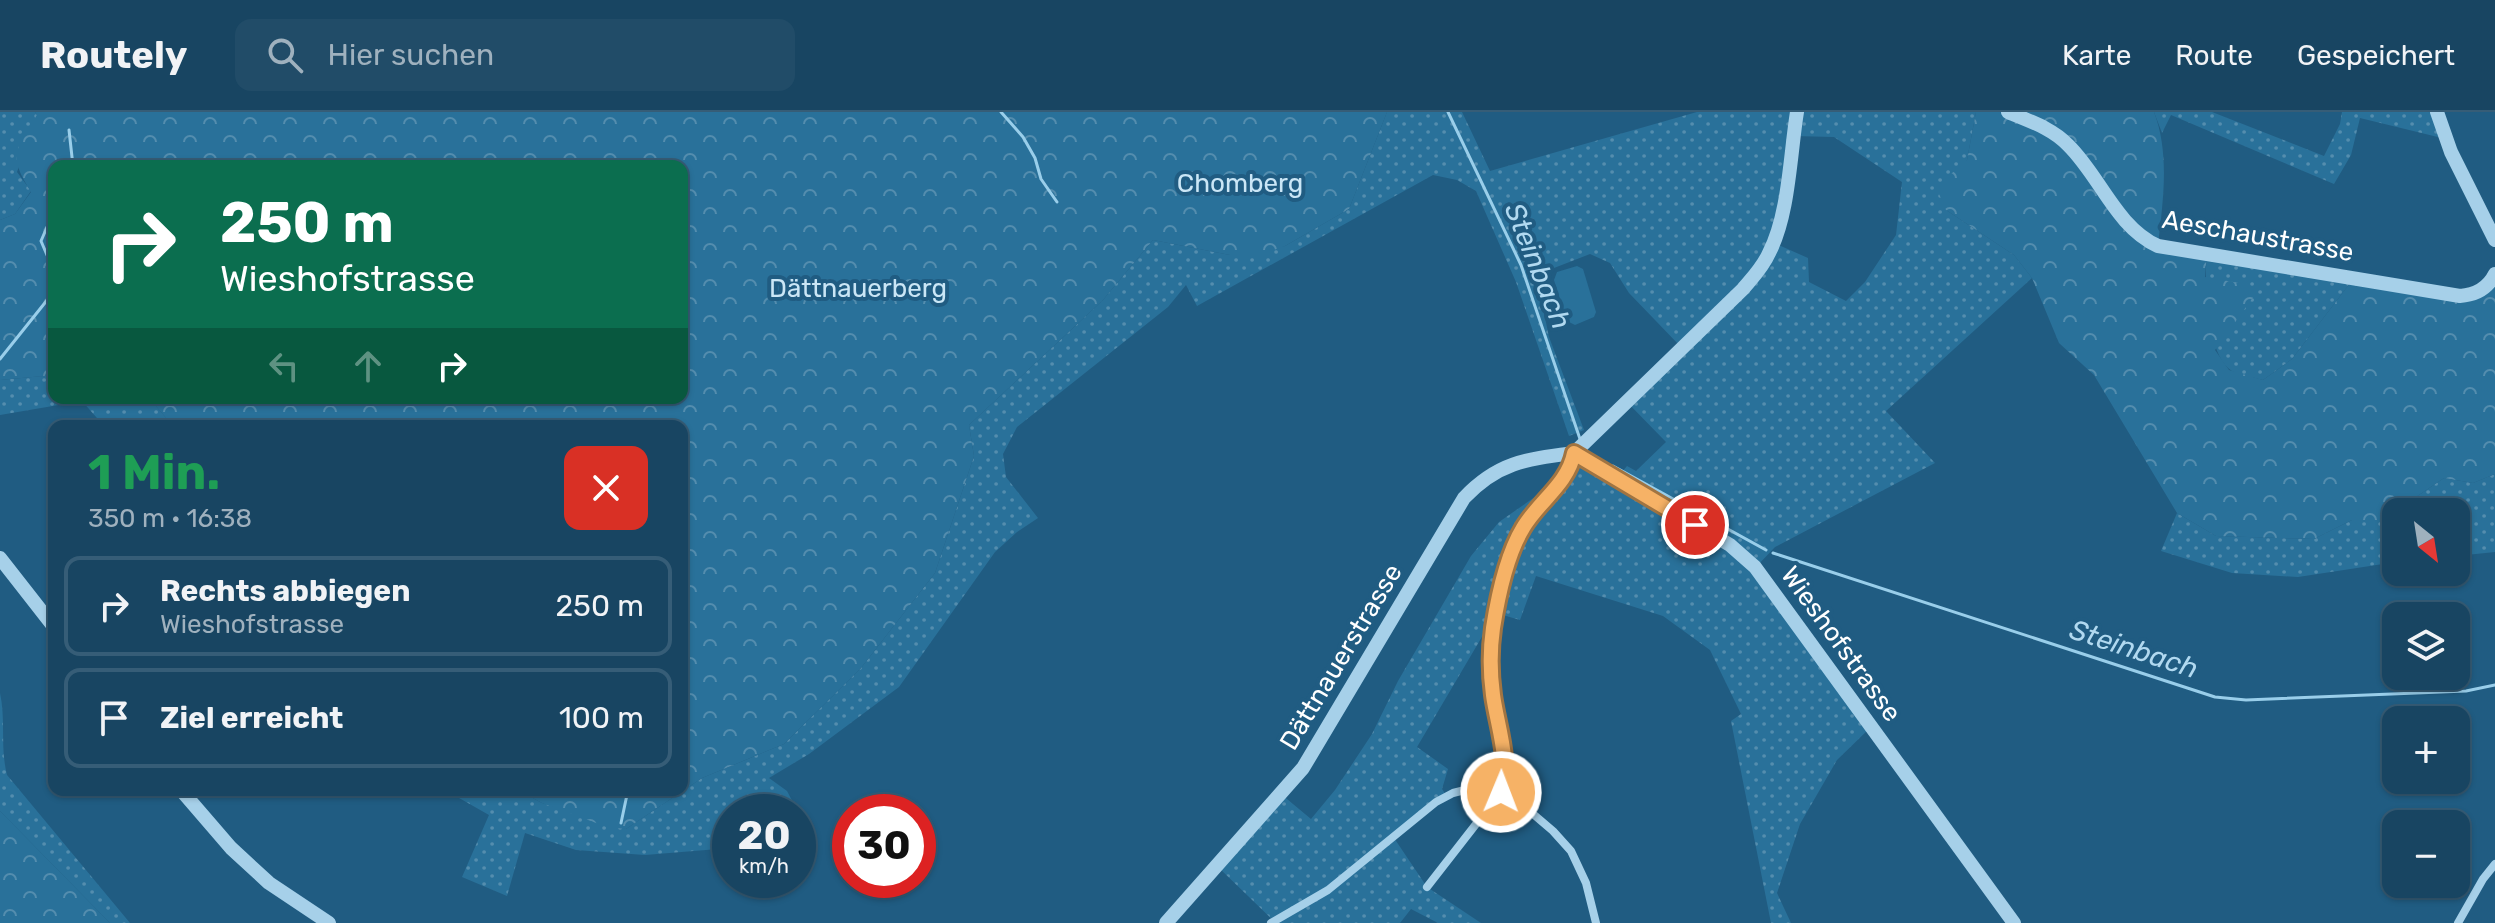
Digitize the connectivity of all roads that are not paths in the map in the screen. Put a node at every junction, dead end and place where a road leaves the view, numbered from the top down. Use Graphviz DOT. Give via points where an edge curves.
graph roads {
  1 [pos="1797,112"];
  2 [pos="2008,112"];
  3 [pos="2437,112"];
  4 [pos="2495,240"];
  5 [pos="2495,274"];
  6 [pos="1574,453"];
  7 [pos="0,558"];
  8 [pos="48,619"];
  9 [pos="1501,792"];
  10 [pos="186,796"];
  11 [pos="2495,864"];
  12 [pos="1427,887"];
  13 [pos="329,923"];
  14 [pos="1166,923"];
  15 [pos="1271,923"];
  16 [pos="1596,923"];
  17 [pos="2014,923"];
  18 [pos="2458,923"];
  1 -- 6 [label="street" via="1783,207 1763,264"];
  2 -- 5 [label="street, Aeschaustrasse" via="2066,143 2127,224 2158,246 2460,296 2480,291"];
  3 -- 4 [label="street"];
  6 -- 9 [label="street" via="1568,470 1519,535 1494,621 1492,676 1503,761"];
  6 -- 14 [label="street, Dättnauerstrasse" via="1504,467 1464,498 1303,768"];
  6 -- 17 [label="street, Wieshofstrasse" via="1730,545 1755,567"];
  7 -- 8 [label="street"];
  9 -- 12 [label="street"];
  9 -- 15 [label="street" via="1467,789 1440,798 1328,890"];
  9 -- 16 [label="street" via="1571,851 1585,878"];
  10 -- 13 [label="street" via="260,874"];
  11 -- 18 [label="street"];
}
